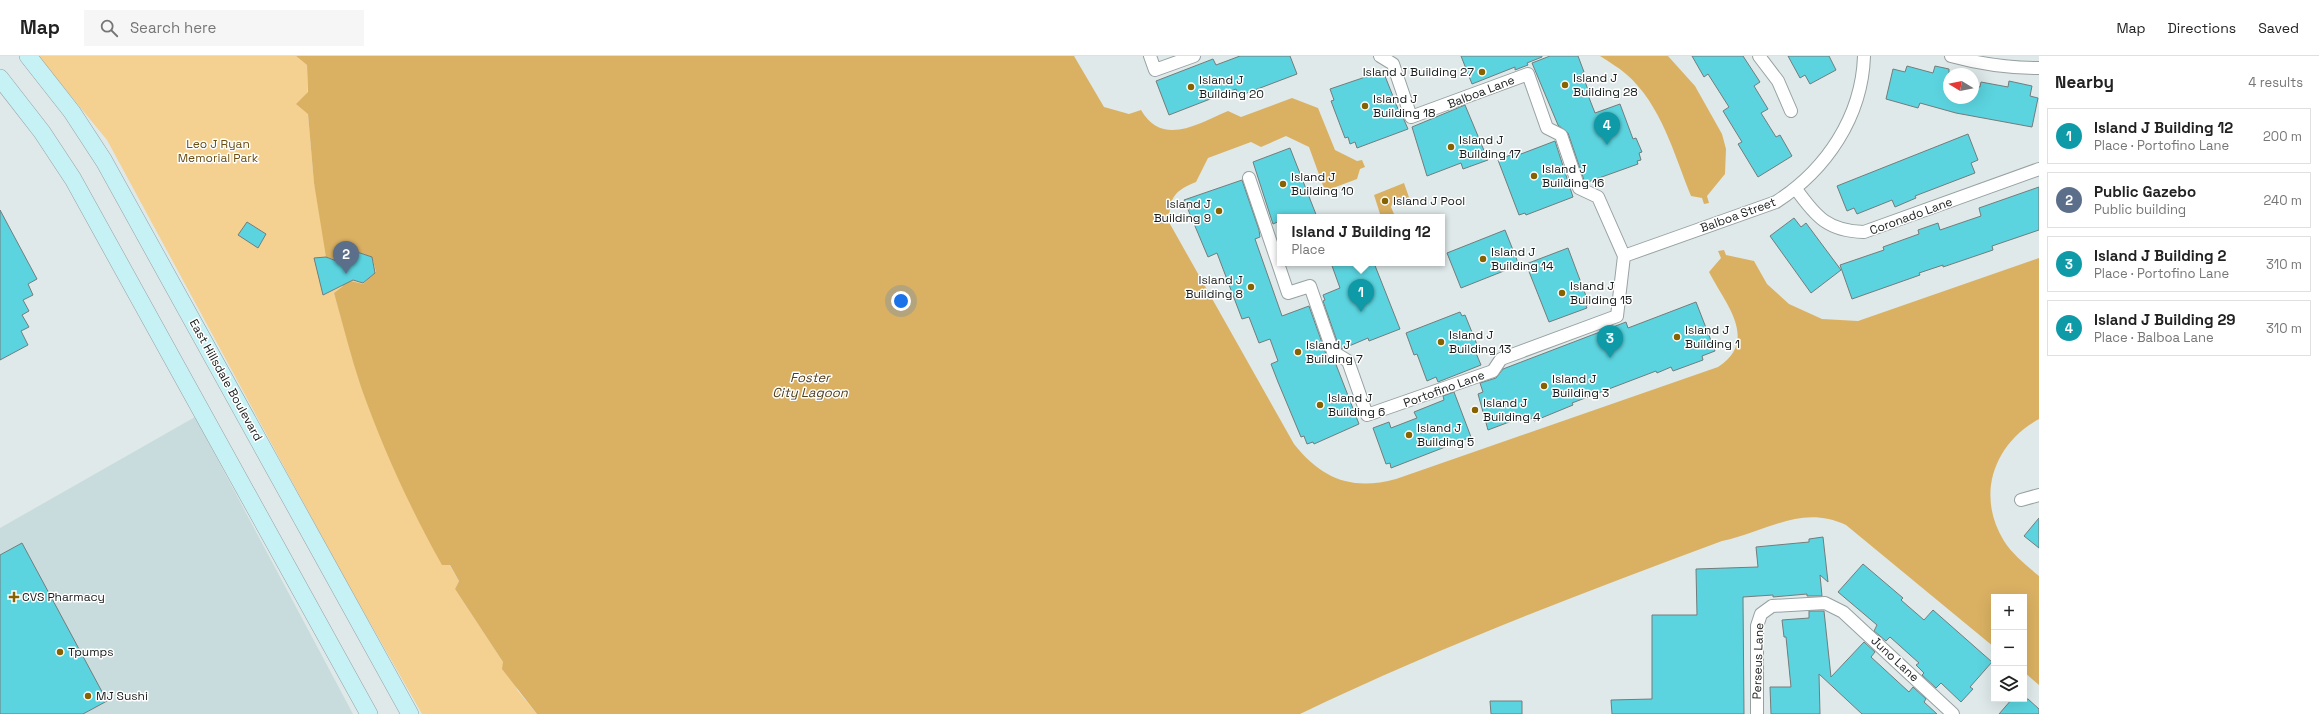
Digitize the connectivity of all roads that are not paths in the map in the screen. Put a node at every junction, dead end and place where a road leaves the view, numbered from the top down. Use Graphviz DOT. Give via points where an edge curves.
graph roads {
  1 [pos="28,56"];
  2 [pos="1150,56"];
  3 [pos="1194,56"];
  4 [pos="1380,56"];
  5 [pos="1759,56"];
  6 [pos="1864,56"];
  7 [pos="1952,56"];
  8 [pos="2039,68"];
  9 [pos="0,78"];
  10 [pos="1791,111"];
  11 [pos="2039,169"];
  12 [pos="1249,178"];
  13 [pos="1796,189"];
  14 [pos="1624,256"];
  15 [pos="1277,261"];
  16 [pos="1279,266"];
  17 [pos="2039,495"];
  18 [pos="2021,500"];
  19 [pos="1835,606"];
  20 [pos="369,714"];
  21 [pos="410,714"];
  22 [pos="1757,714"];
  23 [pos="1953,714"];
  1 -- 21 [label="main road, East Hillsdale Boulevard" via="72,112 104,161"];
  2 -- 3 [label="street" via="1155,70"];
  4 -- 14 [label="street, Balboa Lane" via="1393,64 1411,117 1528,74 1547,128 1561,135 1579,188 1598,197"];
  5 -- 10 [label="street" via="1778,81"];
  6 -- 13 [label="street, Balboa Street" via="1857,98 1845,128 1817,169"];
  7 -- 8 [label="street" via="1986,64"];
  9 -- 20 [label="main road" via="42,132 73,179"];
  11 -- 13 [label="street, Coronado Lane" via="1864,232 1844,230 1826,224 1812,211"];
  12 -- 15 [label="street, Portofino Lane"];
  13 -- 14 [label="street, Balboa Street" via="1776,202"];
  14 -- 16 [label="street, Portofino Lane" via="1617,316 1501,359 1493,371 1367,415 1348,361 1333,352 1310,286 1288,293"];
  17 -- 18 [label="street"];
  19 -- 22 [label="street, Perseus Lane" via="1825,603 1772,606 1761,614 1758,626"];
  19 -- 23 [label="street, Juno Lane"];
}
